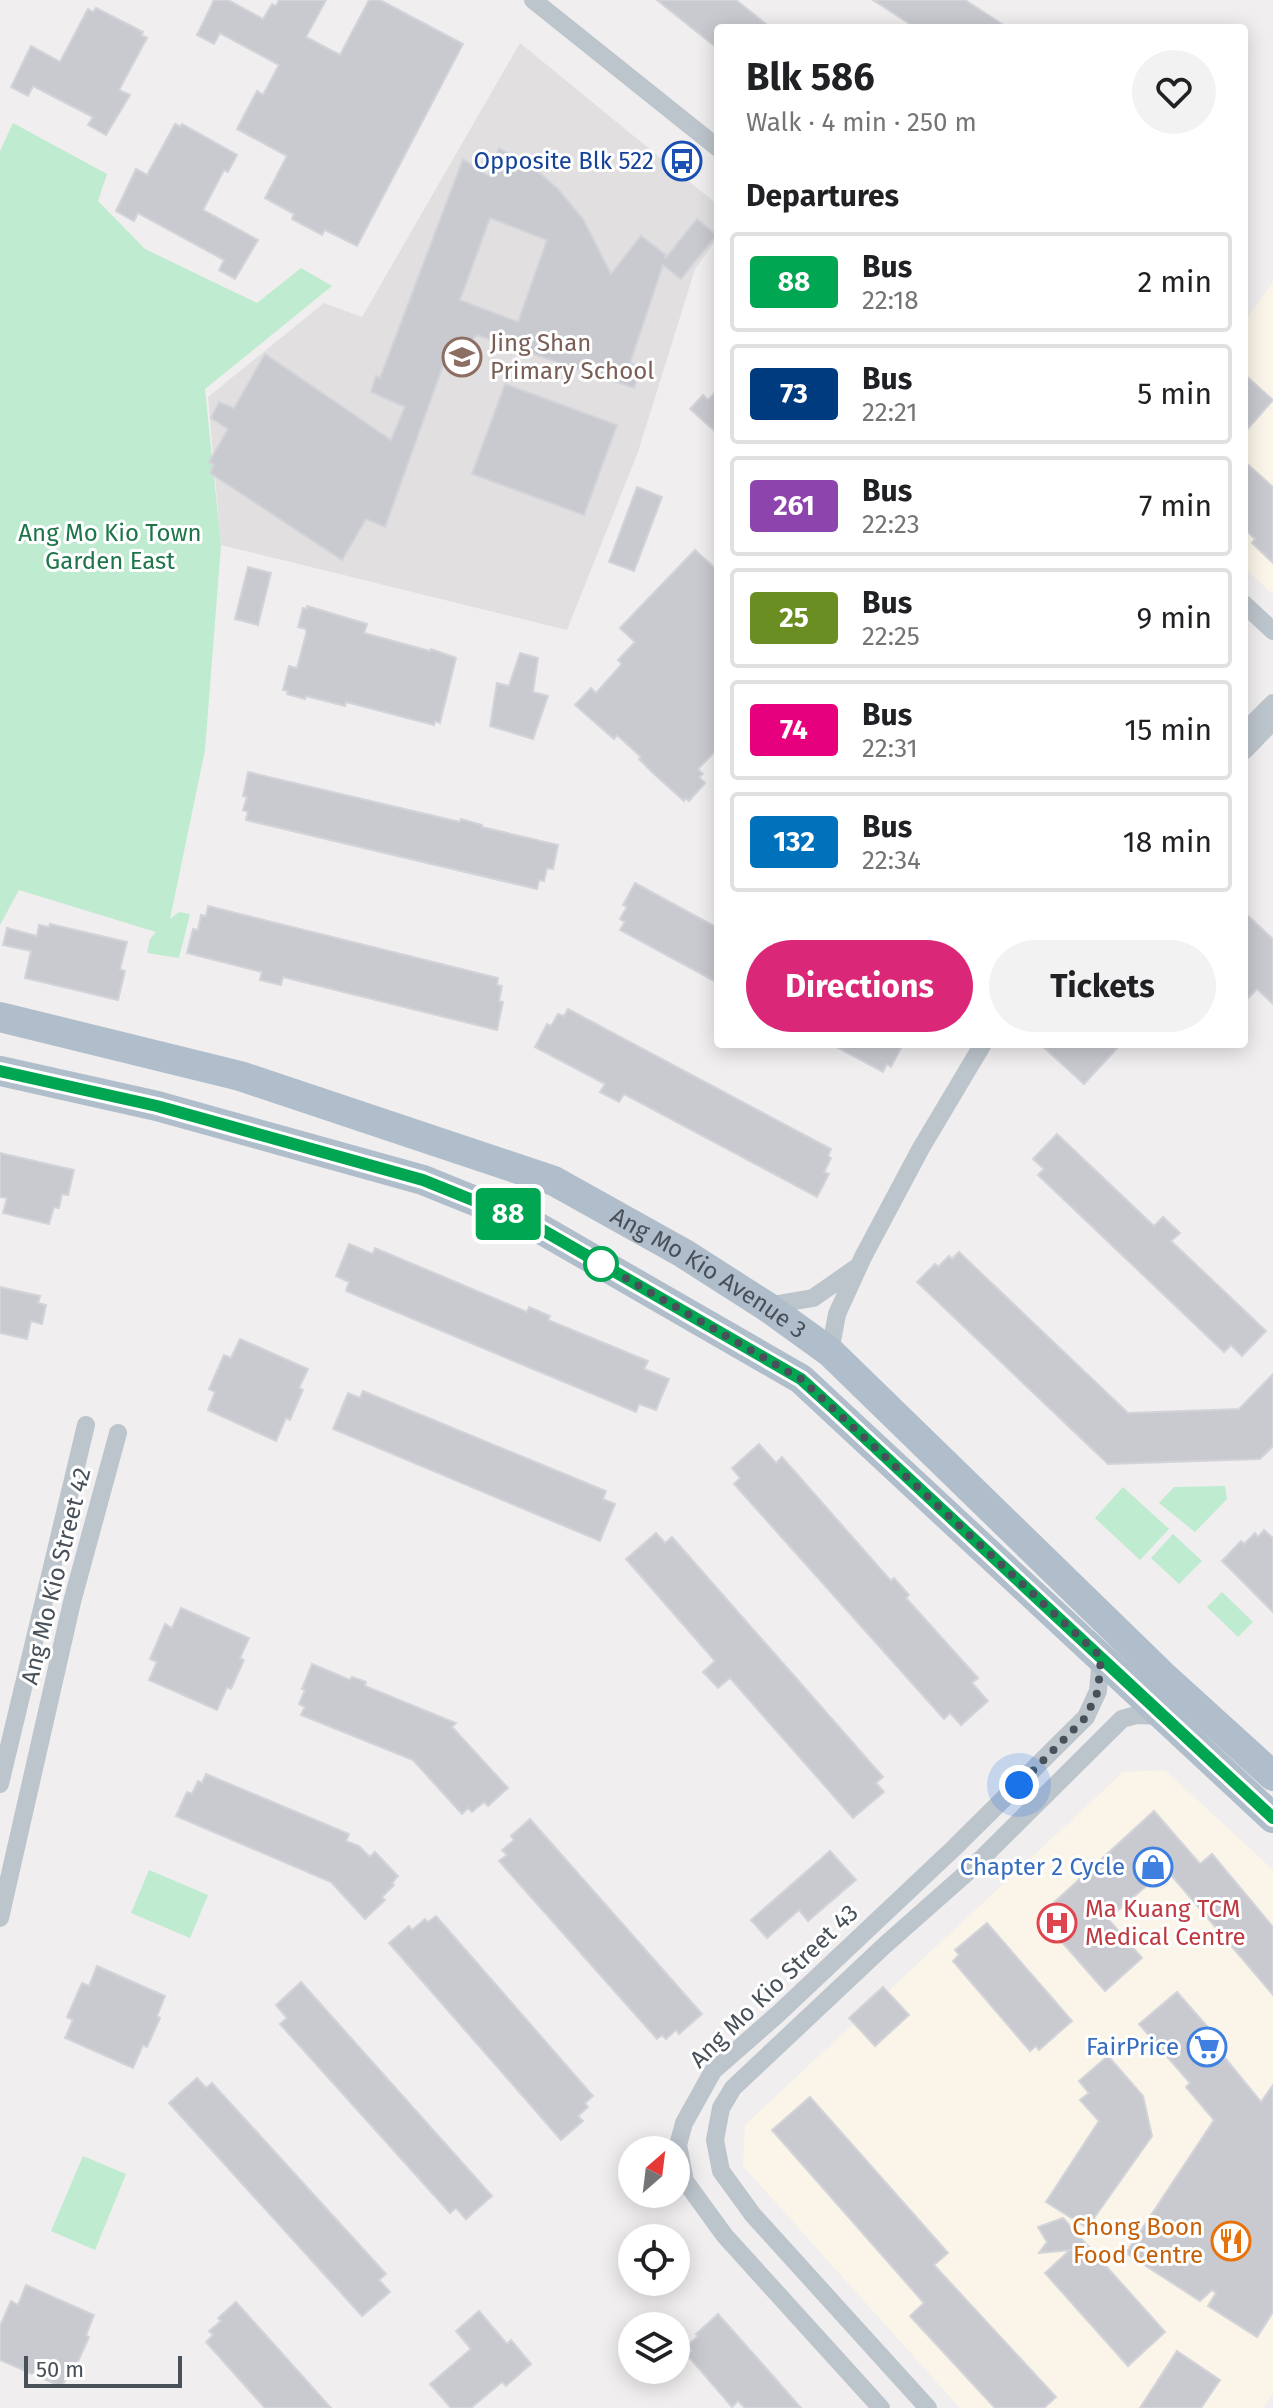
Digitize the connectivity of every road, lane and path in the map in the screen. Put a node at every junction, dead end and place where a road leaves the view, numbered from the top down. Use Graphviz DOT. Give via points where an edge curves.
graph roads {
  1 [pos="533,0"];
  2 [pos="714,145"];
  3 [pos="1248,608"];
  4 [pos="1273,631"];
  5 [pos="1273,703"];
  6 [pos="1273,721"];
  7 [pos="1248,728"];
  8 [pos="1248,747"];
  9 [pos="0,1017"];
  10 [pos="981,1048"];
  11 [pos="0,1071"];
  12 [pos="859,1266"];
  13 [pos="766,1306"];
  14 [pos="830,1352"];
  15 [pos="86,1425"];
  16 [pos="118,1433"];
  17 [pos="1101,1657"];
  18 [pos="1163,1716"];
  19 [pos="1273,1776"];
  20 [pos="0,1784"];
  21 [pos="1273,1818"];
  22 [pos="0,1918"];
  23 [pos="881,2408"];
  24 [pos="928,2408"];
  1 -- 2 [label="street"];
  3 -- 4 [label="street"];
  5 -- 7 [label="street"];
  6 -- 8 [label="street"];
  9 -- 13 [label="main road, Ang Mo Kio Avenue 3" via="240,1076 554,1181"];
  10 -- 12 [label="street"];
  11 -- 17 [label="main road, Ang Mo Kio Avenue 3" via="157,1106 423,1180 532,1224 801,1379"];
  12 -- 13 [label="street" via="813,1298"];
  12 -- 14 [label="street" via="837,1314"];
  13 -- 14 [label="main road, Ang Mo Kio Avenue 3"];
  14 -- 19 [label="main road, Ang Mo Kio Avenue 3"];
  15 -- 20 [label="street, Ang Mo Kio Street 42"];
  16 -- 22 [label="street, Ang Mo Kio Street 42" via="72,1602"];
  17 -- 18 [label="main road, Ang Mo Kio Avenue 3"];
  17 -- 23 [label="street, Ang Mo Kio Street 43" via="1098,1691 1086,1717 954,1848 713,2071 684,2123 678,2145 685,2181 725,2236"];
  18 -- 21 [label="main road, Ang Mo Kio Avenue 3"];
  18 -- 24 [label="street, Ang Mo Kio Street 43" via="1122,1719 971,1869 773,2049 733,2088 721,2108 715,2140 721,2171 753,2215"];
}
